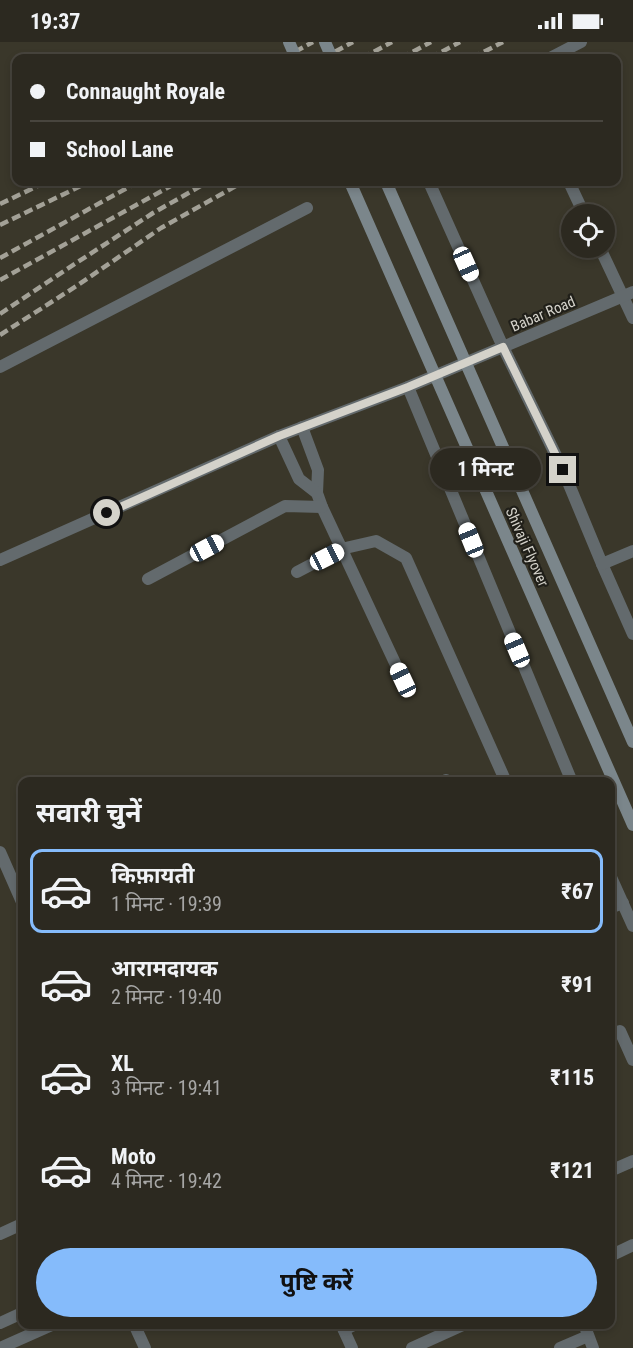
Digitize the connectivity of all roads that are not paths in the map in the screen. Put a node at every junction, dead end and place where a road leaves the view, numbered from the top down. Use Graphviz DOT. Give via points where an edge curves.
graph roads {
  1 [pos="581,42"];
  2 [pos="558,54"];
  3 [pos="352,186"];
  4 [pos="389,186"];
  5 [pos="431,186"];
  6 [pos="571,186"];
  7 [pos="579,204"];
  8 [pos="307,208"];
  9 [pos="606,258"];
  10 [pos="628,294"];
  11 [pos="633,318"];
  12 [pos="503,347"];
  13 [pos="0,367"];
  14 [pos="408,387"];
  15 [pos="302,427"];
  16 [pos="279,436"];
  17 [pos="317,493"];
  18 [pos="322,507"];
  19 [pos="341,549"];
  20 [pos="633,551"];
  21 [pos="0,560"];
  22 [pos="602,564"];
  23 [pos="297,572"];
  24 [pos="148,579"];
  25 [pos="633,634"];
  26 [pos="403,680"];
  27 [pos="633,742"];
  28 [pos="504,777"];
  29 [pos="570,777"];
  30 [pos="612,777"];
  31 [pos="615,784"];
  32 [pos="633,825"];
  33 [pos="0,852"];
  34 [pos="615,887"];
  35 [pos="18,893"];
  36 [pos="623,903"];
  37 [pos="615,906"];
  38 [pos="633,926"];
  39 [pos="620,1031"];
  40 [pos="633,1060"];
  41 [pos="633,1161"];
  42 [pos="615,1169"];
  43 [pos="18,1226"];
  44 [pos="0,1234"];
  45 [pos="633,1245"];
  46 [pos="615,1254"];
  47 [pos="18,1315"];
  48 [pos="0,1323"];
  49 [pos="43,1329"];
  50 [pos="136,1329"];
  51 [pos="344,1329"];
  52 [pos="455,1329"];
  53 [pos="588,1336"];
  54 [pos="417,1347"];
  55 [pos="0,1348"];
  56 [pos="146,1348"];
  57 [pos="352,1348"];
  58 [pos="560,1348"];
  1 -- 2 [label="street"];
  3 -- 30 [label="main road, Shivaji Flyover, bridge"];
  4 -- 27 [label="main road, Shivaji Flyover, bridge"];
  5 -- 12 [label="street"];
  6 -- 7 [label="street"];
  8 -- 13 [label="street"];
  9 -- 10 [label="street"];
  10 -- 11 [label="street"];
  10 -- 12 [label="street, Babar Road"];
  12 -- 14 [label="street, Babar Road"];
  12 -- 22 [label="street" via="563,470"];
  14 -- 15 [label="street, Babar Road"];
  14 -- 29 [label="street"];
  15 -- 16 [label="street, Babar Road"];
  15 -- 17 [label="street" via="318,470"];
  16 -- 17 [label="street" via="299,479"];
  16 -- 21 [label="street, Babar Road"];
  17 -- 18 [label="street"];
  18 -- 19 [label="street"];
  18 -- 24 [label="street" via="285,507"];
  19 -- 23 [label="street"];
  19 -- 26 [label="street"];
  19 -- 28 [label="street" via="376,541 406,558"];
  20 -- 22 [label="street"];
  22 -- 25 [label="street"];
  31 -- 32 [label="main road, Shivaji Flyover, bridge"];
  33 -- 35 [label="street"];
  34 -- 36 [label="street"];
  36 -- 37 [label="street"];
  36 -- 38 [label="street"];
  39 -- 40 [label="street"];
  41 -- 42 [label="street"];
  43 -- 44 [label="street"];
  45 -- 46 [label="street"];
  47 -- 48 [label="street"];
  49 -- 55 [label="street"];
  50 -- 56 [label="street"];
  51 -- 57 [label="street"];
  52 -- 54 [label="street"];
  53 -- 58 [label="street"];
}
